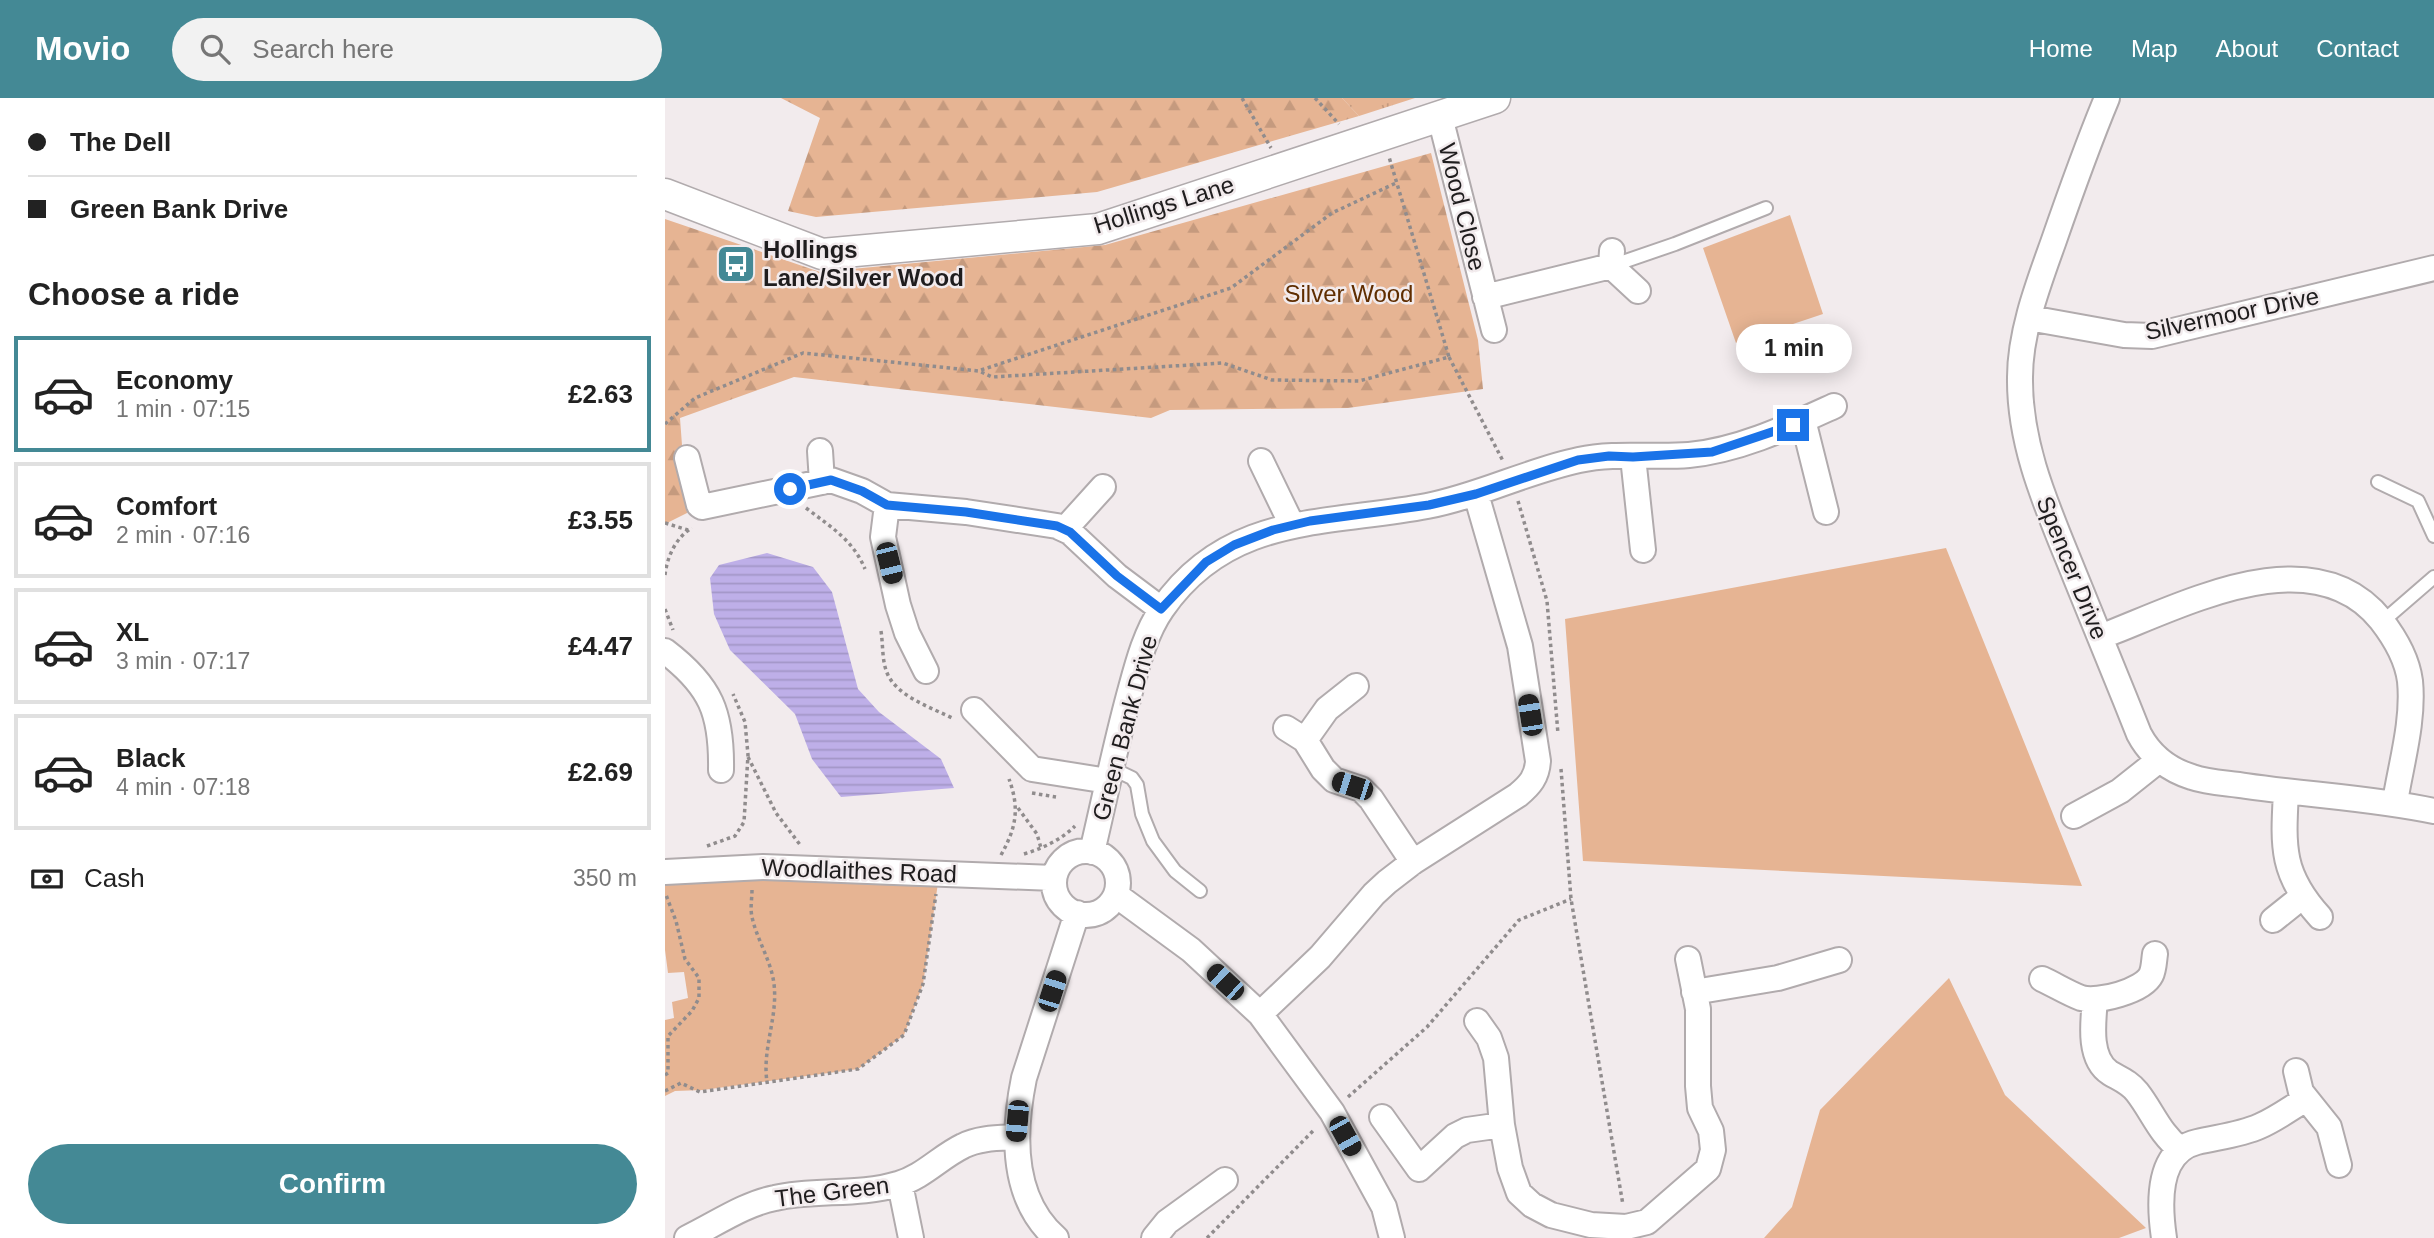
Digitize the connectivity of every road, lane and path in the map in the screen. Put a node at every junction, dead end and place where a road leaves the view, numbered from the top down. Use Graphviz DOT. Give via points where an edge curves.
graph roads {
  1 [pos="1243,98"];
  2 [pos="1315,98"];
  3 [pos="1495,98"];
  4 [pos="2106,98"];
  5 [pos="1438,112"];
  6 [pos="1370,139"];
  7 [pos="1282,168"];
  8 [pos="1396,183"];
  9 [pos="665,194"];
  10 [pos="1766,208"];
  11 [pos="1612,258"];
  12 [pos="2434,268"];
  13 [pos="1638,291"];
  14 [pos="1485,297"];
  15 [pos="2029,318"];
  16 [pos="1494,330"];
  17 [pos="1449,357"];
  18 [pos="979,371"];
  19 [pos="1834,405"];
  20 [pos="1803,420"];
  21 [pos="665,424"];
  22 [pos="820,451"];
  23 [pos="1633,457"];
  24 [pos="687,458"];
  25 [pos="1261,461"];
  26 [pos="1513,481"];
  27 [pos="821,482"];
  28 [pos="2378,482"];
  29 [pos="1103,487"];
  30 [pos="1476,494"];
  31 [pos="887,505"];
  32 [pos="805,507"];
  33 [pos="1826,512"];
  34 [pos="665,523"];
  35 [pos="699,525"];
  36 [pos="1292,525"];
  37 [pos="1065,529"];
  38 [pos="688,530"];
  39 [pos="2434,536"];
  40 [pos="1643,550"];
  41 [pos="666,559"];
  42 [pos="665,575"];
  43 [pos="2434,577"];
  44 [pos="869,578"];
  45 [pos="1161,609"];
  46 [pos="2382,622"];
  47 [pos="880,627"];
  48 [pos="2100,637"];
  49 [pos="665,651"];
  50 [pos="926,671"];
  51 [pos="1356,686"];
  52 [pos="968,717"];
  53 [pos="1559,735"];
  54 [pos="748,755"];
  55 [pos="2159,760"];
  56 [pos="1561,762"];
  57 [pos="721,770"];
  58 [pos="1006,773"];
  59 [pos="1109,775"];
  60 [pos="2286,792"];
  61 [pos="2395,802"];
  62 [pos="1016,805"];
  63 [pos="2434,811"];
  64 [pos="2074,816"];
  65 [pos="1080,820"];
  66 [pos="1041,848"];
  67 [pos="1092,852"];
  68 [pos="1023,854"];
  69 [pos="1012,855"];
  70 [pos="1001,856"];
  71 [pos="1413,862"];
  72 [pos="754,867"];
  73 [pos="820,869"];
  74 [pos="665,872"];
  75 [pos="939,873"];
  76 [pos="980,875"];
  77 [pos="1054,878"];
  78 [pos="1200,891"];
  79 [pos="665,893"];
  80 [pos="1116,895"];
  81 [pos="2303,896"];
  82 [pos="1571,900"];
  83 [pos="1077,913"];
  84 [pos="2320,917"];
  85 [pos="2273,920"];
  86 [pos="2155,954"];
  87 [pos="1688,959"];
  88 [pos="1839,960"];
  89 [pos="2042,979"];
  90 [pos="1694,992"];
  91 [pos="2095,1000"];
  92 [pos="1260,1014"];
  93 [pos="1476,1021"];
  94 [pos="2296,1071"];
  95 [pos="665,1075"];
  96 [pos="767,1082"];
  97 [pos="665,1091"];
  98 [pos="2306,1099"];
  99 [pos="1332,1112"];
  100 [pos="1382,1117"];
  101 [pos="1502,1125"];
  102 [pos="1016,1137"];
  103 [pos="2180,1149"];
  104 [pos="2339,1165"];
  105 [pos="1225,1180"];
  106 [pos="899,1184"];
  107 [pos="1626,1227"];
  108 [pos="1589,1232"];
  109 [pos="687,1238"];
  110 [pos="912,1238"];
  111 [pos="1056,1238"];
  112 [pos="1154,1238"];
  113 [pos="1207,1238"];
  114 [pos="1392,1238"];
  115 [pos="2164,1238"];
  1 -- 7 [label="path"];
  2 -- 6 [label="path"];
  3 -- 5 [label="street, Hollings Lane"];
  4 -- 15 [label="street, Spencer Drive"];
  5 -- 6 [label="street, Hollings Lane"];
  5 -- 14 [label="street, Wood Close"];
  6 -- 7 [label="street, Hollings Lane"];
  6 -- 8 [label="path"];
  7 -- 9 [label="street, Hollings Lane" via="1098,229 822,254"];
  8 -- 17 [label="path"];
  8 -- 18 [label="path" via="1332,213 1231,288"];
  10 -- 11 [label="lane" via="1675,244"];
  11 -- 13 [label="street"];
  11 -- 14 [label="street, Wood Close"];
  12 -- 15 [label="street, Silvermoor Drive" via="2152,336"];
  14 -- 16 [label="street, Wood Close"];
  15 -- 48 [label="street, Spencer Drive" via="2020,376 2029,456"];
  17 -- 18 [label="path" via="1359,381 1272,380 1223,363 992,377"];
  17 -- 26 [label="path"];
  18 -- 21 [label="path" via="803,353 695,398"];
  19 -- 20 [label="street, Green Bank Drive"];
  20 -- 23 [label="street, Green Bank Drive" via="1712,452"];
  20 -- 33 [label="street"];
  22 -- 27 [label="street"];
  23 -- 26 [label="street, Green Bank Drive" via="1578,460"];
  23 -- 40 [label="street"];
  24 -- 27 [label="street" via="702,507"];
  25 -- 36 [label="street"];
  26 -- 30 [label="street, Green Bank Drive"];
  26 -- 53 [label="path" via="1547,601"];
  27 -- 31 [label="street" via="841,483"];
  28 -- 39 [label="lane" via="2418,501"];
  29 -- 37 [label="street"];
  30 -- 36 [label="street, Green Bank Drive" via="1417,508"];
  30 -- 71 [label="street" via="1520,646 1537,772 1518,795"];
  31 -- 37 [label="street" via="966,512"];
  31 -- 50 [label="street" via="883,537 898,606"];
  32 -- 44 [label="path" via="849,541"];
  34 -- 38 [label="path"];
  35 -- 38 [label="path"];
  36 -- 45 [label="street, Green Bank Drive" via="1234,545 1206,562"];
  37 -- 45 [label="street"];
  38 -- 41 [label="path"];
  41 -- 42 [label="path"];
  43 -- 46 [label="lane"];
  45 -- 59 [label="street, Green Bank Drive" via="1136,670"];
  46 -- 48 [label="street" via="2355,597 2335,587 2291,578 2229,588"];
  46 -- 61 [label="street" via="2404,657 2410,681"];
  47 -- 52 [label="path" via="885,667 894,685 908,695"];
  48 -- 55 [label="street, Spencer Drive" via="2139,734"];
  49 -- 57 [label="street" via="693,676 714,706 722,742"];
  51 -- 71 [label="street" via="1296,734 1334,780 1361,789 1371,799"];
  52 -- 59 [label="street" via="1032,769"];
  54 -- 73 [label="path" via="776,813"];
  55 -- 60 [label="street, Spencer Drive" via="2194,778"];
  55 -- 64 [label="street" via="2120,791"];
  56 -- 82 [label="path"];
  58 -- 62 [label="path"];
  59 -- 67 [label="street, Green Bank Drive"];
  59 -- 78 [label="lane" via="1132,778 1153,841 1175,871"];
  60 -- 61 [label="street, Spencer Drive"];
  60 -- 81 [label="street" via="2286,859"];
  61 -- 63 [label="street, Spencer Drive"];
  62 -- 66 [label="path" via="1037,834"];
  62 -- 70 [label="path"];
  65 -- 66 [label="path"];
  66 -- 68 [label="path"];
  67 -- 77 [label="street" via="1068,856"];
  67 -- 80 [label="street" via="1113,865"];
  69 -- 70 [label="path"];
  70 -- 76 [label="path"];
  71 -- 92 [label="street" via="1374,894 1320,957"];
  72 -- 73 [label="street, Woodlaithes Road"];
  72 -- 74 [label="street, Woodlaithes Road"];
  72 -- 96 [label="path" via="751,915 774,985 765,1051"];
  73 -- 75 [label="street, Woodlaithes Road"];
  75 -- 76 [label="street, Woodlaithes Road"];
  75 -- 96 [label="path" via="923,984 904,1035 858,1069"];
  76 -- 77 [label="street, Woodlaithes Road"];
  77 -- 83 [label="street" via="1059,901"];
  79 -- 95 [label="path" via="685,959 699,978 699,998 668,1036"];
  80 -- 83 [label="street" via="1100,912"];
  80 -- 92 [label="street" via="1191,950"];
  81 -- 84 [label="street"];
  81 -- 85 [label="street"];
  82 -- 99 [label="path" via="1519,920 1427,1027"];
  82 -- 107 [label="path"];
  83 -- 102 [label="street" via="1024,1078"];
  86 -- 91 [label="street" via="2146,982"];
  87 -- 90 [label="street"];
  88 -- 90 [label="street" via="1778,978"];
  89 -- 91 [label="street"];
  90 -- 107 [label="street" via="1700,1108 1711,1131 1713,1150 1708,1169 1647,1222"];
  91 -- 103 [label="street" via="2093,1033 2102,1064 2136,1091 2168,1139"];
  92 -- 99 [label="street"];
  93 -- 101 [label="street" via="1496,1058"];
  94 -- 98 [label="street"];
  96 -- 97 [label="path" via="700,1092 681,1083"];
  98 -- 103 [label="street" via="2259,1127"];
  98 -- 104 [label="street" via="2329,1127"];
  99 -- 113 [label="path"];
  99 -- 114 [label="street" via="1384,1207"];
  100 -- 101 [label="street" via="1419,1169 1455,1136"];
  101 -- 108 [label="street" via="1519,1192 1532,1205"];
  102 -- 106 [label="street, The Green" via="966,1144"];
  102 -- 111 [label="street" via="1023,1186"];
  103 -- 115 [label="street" via="2170,1160 2162,1183"];
  105 -- 112 [label="street" via="1167,1222"];
  106 -- 109 [label="street, The Green" via="777,1197 753,1204"];
  106 -- 110 [label="street"];
  107 -- 108 [label="street"];
}
